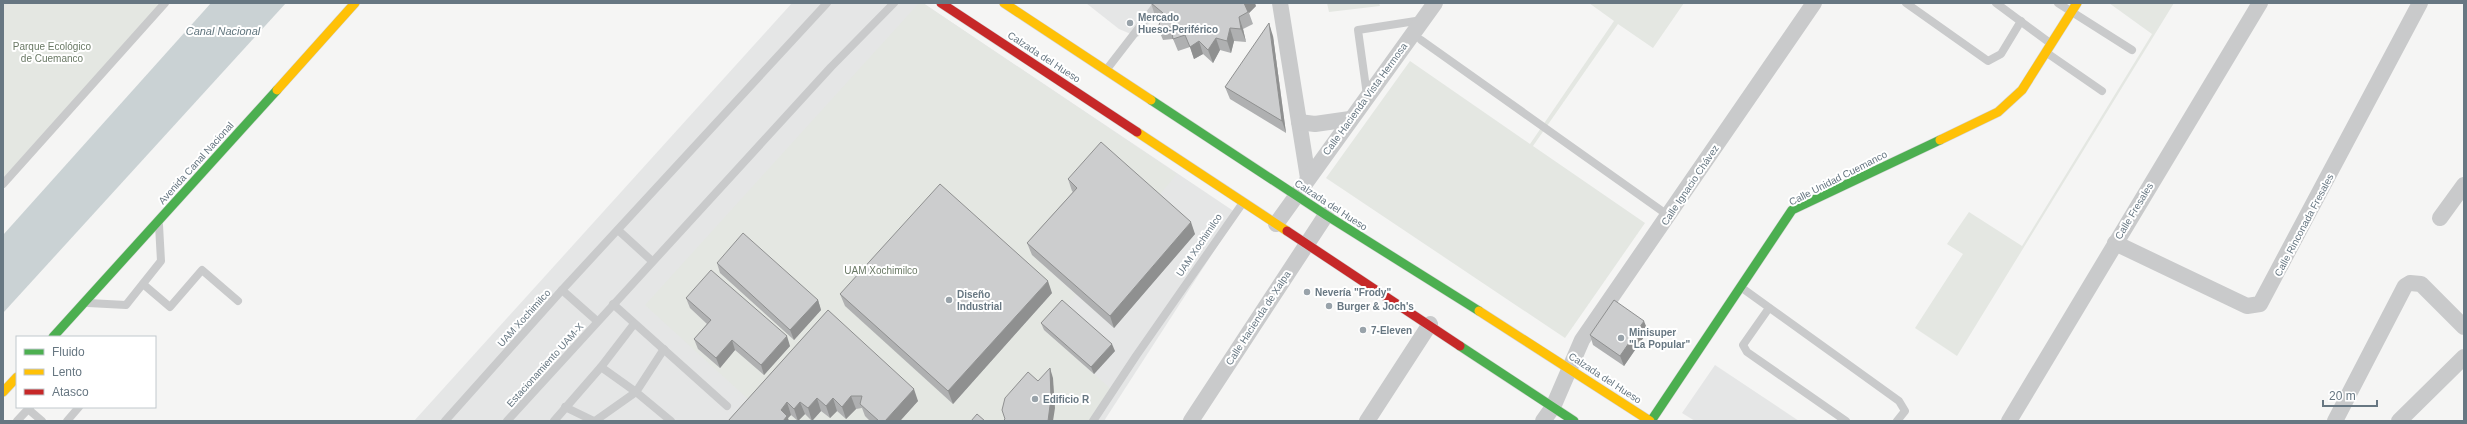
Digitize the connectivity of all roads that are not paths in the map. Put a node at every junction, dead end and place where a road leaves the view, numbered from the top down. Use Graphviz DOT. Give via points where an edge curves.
graph roads {
  1 [pos="165,3"];
  2 [pos="355,3"];
  3 [pos="827,3"];
  4 [pos="894,3"];
  5 [pos="941,3"];
  6 [pos="1004,3"];
  7 [pos="1158,3"];
  8 [pos="1280,3"];
  9 [pos="1435,3"];
  10 [pos="1814,3"];
  11 [pos="1906,3"];
  12 [pos="1996,3"];
  13 [pos="2058,3"];
  14 [pos="2077,3"];
  15 [pos="2260,3"];
  16 [pos="2420,3"];
  17 [pos="2071,12"];
  18 [pos="1422,20"];
  19 [pos="2021,21"];
  20 [pos="1421,40"];
  21 [pos="2052,45"];
  22 [pos="2132,50"];
  23 [pos="2046,53"];
  24 [pos="1105,71"];
  25 [pos="2102,91"];
  26 [pos="1367,96"];
  27 [pos="1350,120"];
  28 [pos="1299,122"];
  29 [pos="1308,178"];
  30 [pos="3,184"];
  31 [pos="2464,185"];
  32 [pos="1296,195"];
  33 [pos="1243,202"];
  34 [pos="1326,215"];
  35 [pos="1669,216"];
  36 [pos="2440,218"];
  37 [pos="159,220"];
  38 [pos="1276,224"];
  39 [pos="618,230"];
  40 [pos="2114,243"];
  41 [pos="1307,244"];
  42 [pos="652,261"];
  43 [pos="142,284"];
  44 [pos="1742,288"];
  45 [pos="562,290"];
  46 [pos="238,301"];
  47 [pos="84,303"];
  48 [pos="613,304"];
  49 [pos="1769,308"];
  50 [pos="597,321"];
  51 [pos="634,324"];
  52 [pos="1430,324"];
  53 [pos="2464,327"];
  54 [pos="56,335"];
  55 [pos="664,349"];
  56 [pos="2464,357"];
  57 [pos="601,367"];
  58 [pos="1570,368"];
  59 [pos="16,378"];
  60 [pos="3,392"];
  61 [pos="636,392"];
  62 [pos="726,406"];
  63 [pos="1553,407"];
  64 [pos="29,408"];
  65 [pos="78,408"];
  66 [pos="566,408"];
  67 [pos="17,421"];
  68 [pos="42,421"];
  69 [pos="67,421"];
  70 [pos="445,421"];
  71 [pos="508,421"];
  72 [pos="554,421"];
  73 [pos="595,421"];
  74 [pos="671,421"];
  75 [pos="1093,421"];
  76 [pos="1191,421"];
  77 [pos="1367,421"];
  78 [pos="1543,421"];
  79 [pos="1574,421"];
  80 [pos="1650,421"];
  81 [pos="1846,421"];
  82 [pos="1897,421"];
  83 [pos="2010,421"];
  84 [pos="2335,421"];
  85 [pos="2399,421"];
  1 -- 30 [label="lane"];
  2 -- 37 [label="main road, Avenida Canal Nacional"];
  3 -- 39 [label="lane, UAM Xochimilco"];
  4 -- 42 [label="lane" via="831,66"];
  5 -- 33 [label="main road, Calzada del Hueso"];
  6 -- 24 [label="main road, Calzada del Hueso"];
  7 -- 24 [label="lane"];
  8 -- 28 [label="street"];
  9 -- 18 [label="street, Calle Hacienda Vista Hermosa"];
  10 -- 35 [label="street, Calle Ignacio Chávez"];
  11 -- 19 [label="lane" via="1988,61 2000,54"];
  12 -- 19 [label="lane"];
  13 -- 17 [label="lane"];
  14 -- 17 [label="main road, Calle Unidad Cuemanco"];
  15 -- 40 [label="street, Calle Fresales"];
  16 -- 40 [label="street, Calle Rinconada Fresales" via="2260,304 2247,306"];
  17 -- 21 [label="main road, Calle Unidad Cuemanco"];
  17 -- 22 [label="lane"];
  18 -- 26 [label="street, Calle Hacienda Vista Hermosa"];
  18 -- 26 [label="lane" via="1358,30"];
  19 -- 21 [label="lane"];
  20 -- 35 [label="lane"];
  21 -- 23 [label="main road, Calle Unidad Cuemanco"];
  23 -- 25 [label="lane"];
  23 -- 44 [label="main road, Calle Unidad Cuemanco" via="2022,90 1998,112 1792,210"];
  24 -- 32 [label="main road, Calzada del Hueso"];
  26 -- 27 [label="street, Calle Hacienda Vista Hermosa"];
  27 -- 28 [label="street" via="1315,124"];
  27 -- 29 [label="street, Calle Hacienda Vista Hermosa"];
  28 -- 29 [label="street"];
  29 -- 32 [label="street, Calle Hacienda Vista Hermosa"];
  31 -- 36 [label="street"];
  32 -- 34 [label="main road, Calzada del Hueso"];
  32 -- 38 [label="street, Calle Hacienda Vista Hermosa"];
  33 -- 38 [label="main road, Calzada del Hueso"];
  33 -- 75 [label="lane, UAM Xochimilco"];
  34 -- 41 [label="street, Calle Hacienda de Xalpa"];
  34 -- 58 [label="main road, Calzada del Hueso"];
  35 -- 58 [label="street, Calle Ignacio Chávez" via="1582,340"];
  37 -- 43 [label="lane" via="161,262"];
  37 -- 47 [label="main road, Avenida Canal Nacional"];
  38 -- 41 [label="main road, Calzada del Hueso"];
  39 -- 42 [label="lane"];
  39 -- 45 [label="lane, UAM Xochimilco"];
  40 -- 83 [label="street, Calle Fresales"];
  41 -- 52 [label="main road, Calzada del Hueso"];
  41 -- 76 [label="street, Calle Hacienda de Xalpa"];
  42 -- 48 [label="lane, Estacionamiento UAM-X"];
  43 -- 46 [label="lane" via="170,307 202,270"];
  43 -- 47 [label="lane" via="126,305"];
  44 -- 49 [label="lane"];
  44 -- 80 [label="main road, Calle Unidad Cuemanco"];
  45 -- 50 [label="lane, Estacionamiento UAM-X"];
  45 -- 70 [label="lane, UAM Xochimilco"];
  47 -- 54 [label="main road, Avenida Canal Nacional"];
  48 -- 50 [label="lane, Estacionamiento UAM-X"];
  48 -- 51 [label="lane"];
  49 -- 81 [label="lane" via="1743,345 1747,352"];
  49 -- 82 [label="lane" via="1899,401 1905,411"];
  50 -- 71 [label="lane, Estacionamiento UAM-X"];
  51 -- 55 [label="lane"];
  51 -- 57 [label="lane"];
  52 -- 63 [label="main road, Calzada del Hueso"];
  52 -- 77 [label="street"];
  53 -- 84 [label="street" via="2421,284 2410,283 2405,286"];
  55 -- 61 [label="lane"];
  55 -- 62 [label="lane"];
  56 -- 85 [label="street"];
  57 -- 61 [label="lane"];
  57 -- 66 [label="lane"];
  58 -- 63 [label="street, Calle Ignacio Chávez"];
  58 -- 80 [label="main road, Calzada del Hueso"];
  59 -- 60 [label="main road"];
  61 -- 73 [label="lane"];
  61 -- 74 [label="lane"];
  63 -- 78 [label="street, Calle Ignacio Chávez"];
  63 -- 79 [label="main road, Calzada del Hueso"];
  64 -- 67 [label="lane"];
  64 -- 68 [label="lane"];
  65 -- 69 [label="lane"];
  66 -- 72 [label="lane"];
  66 -- 73 [label="lane"];
}
